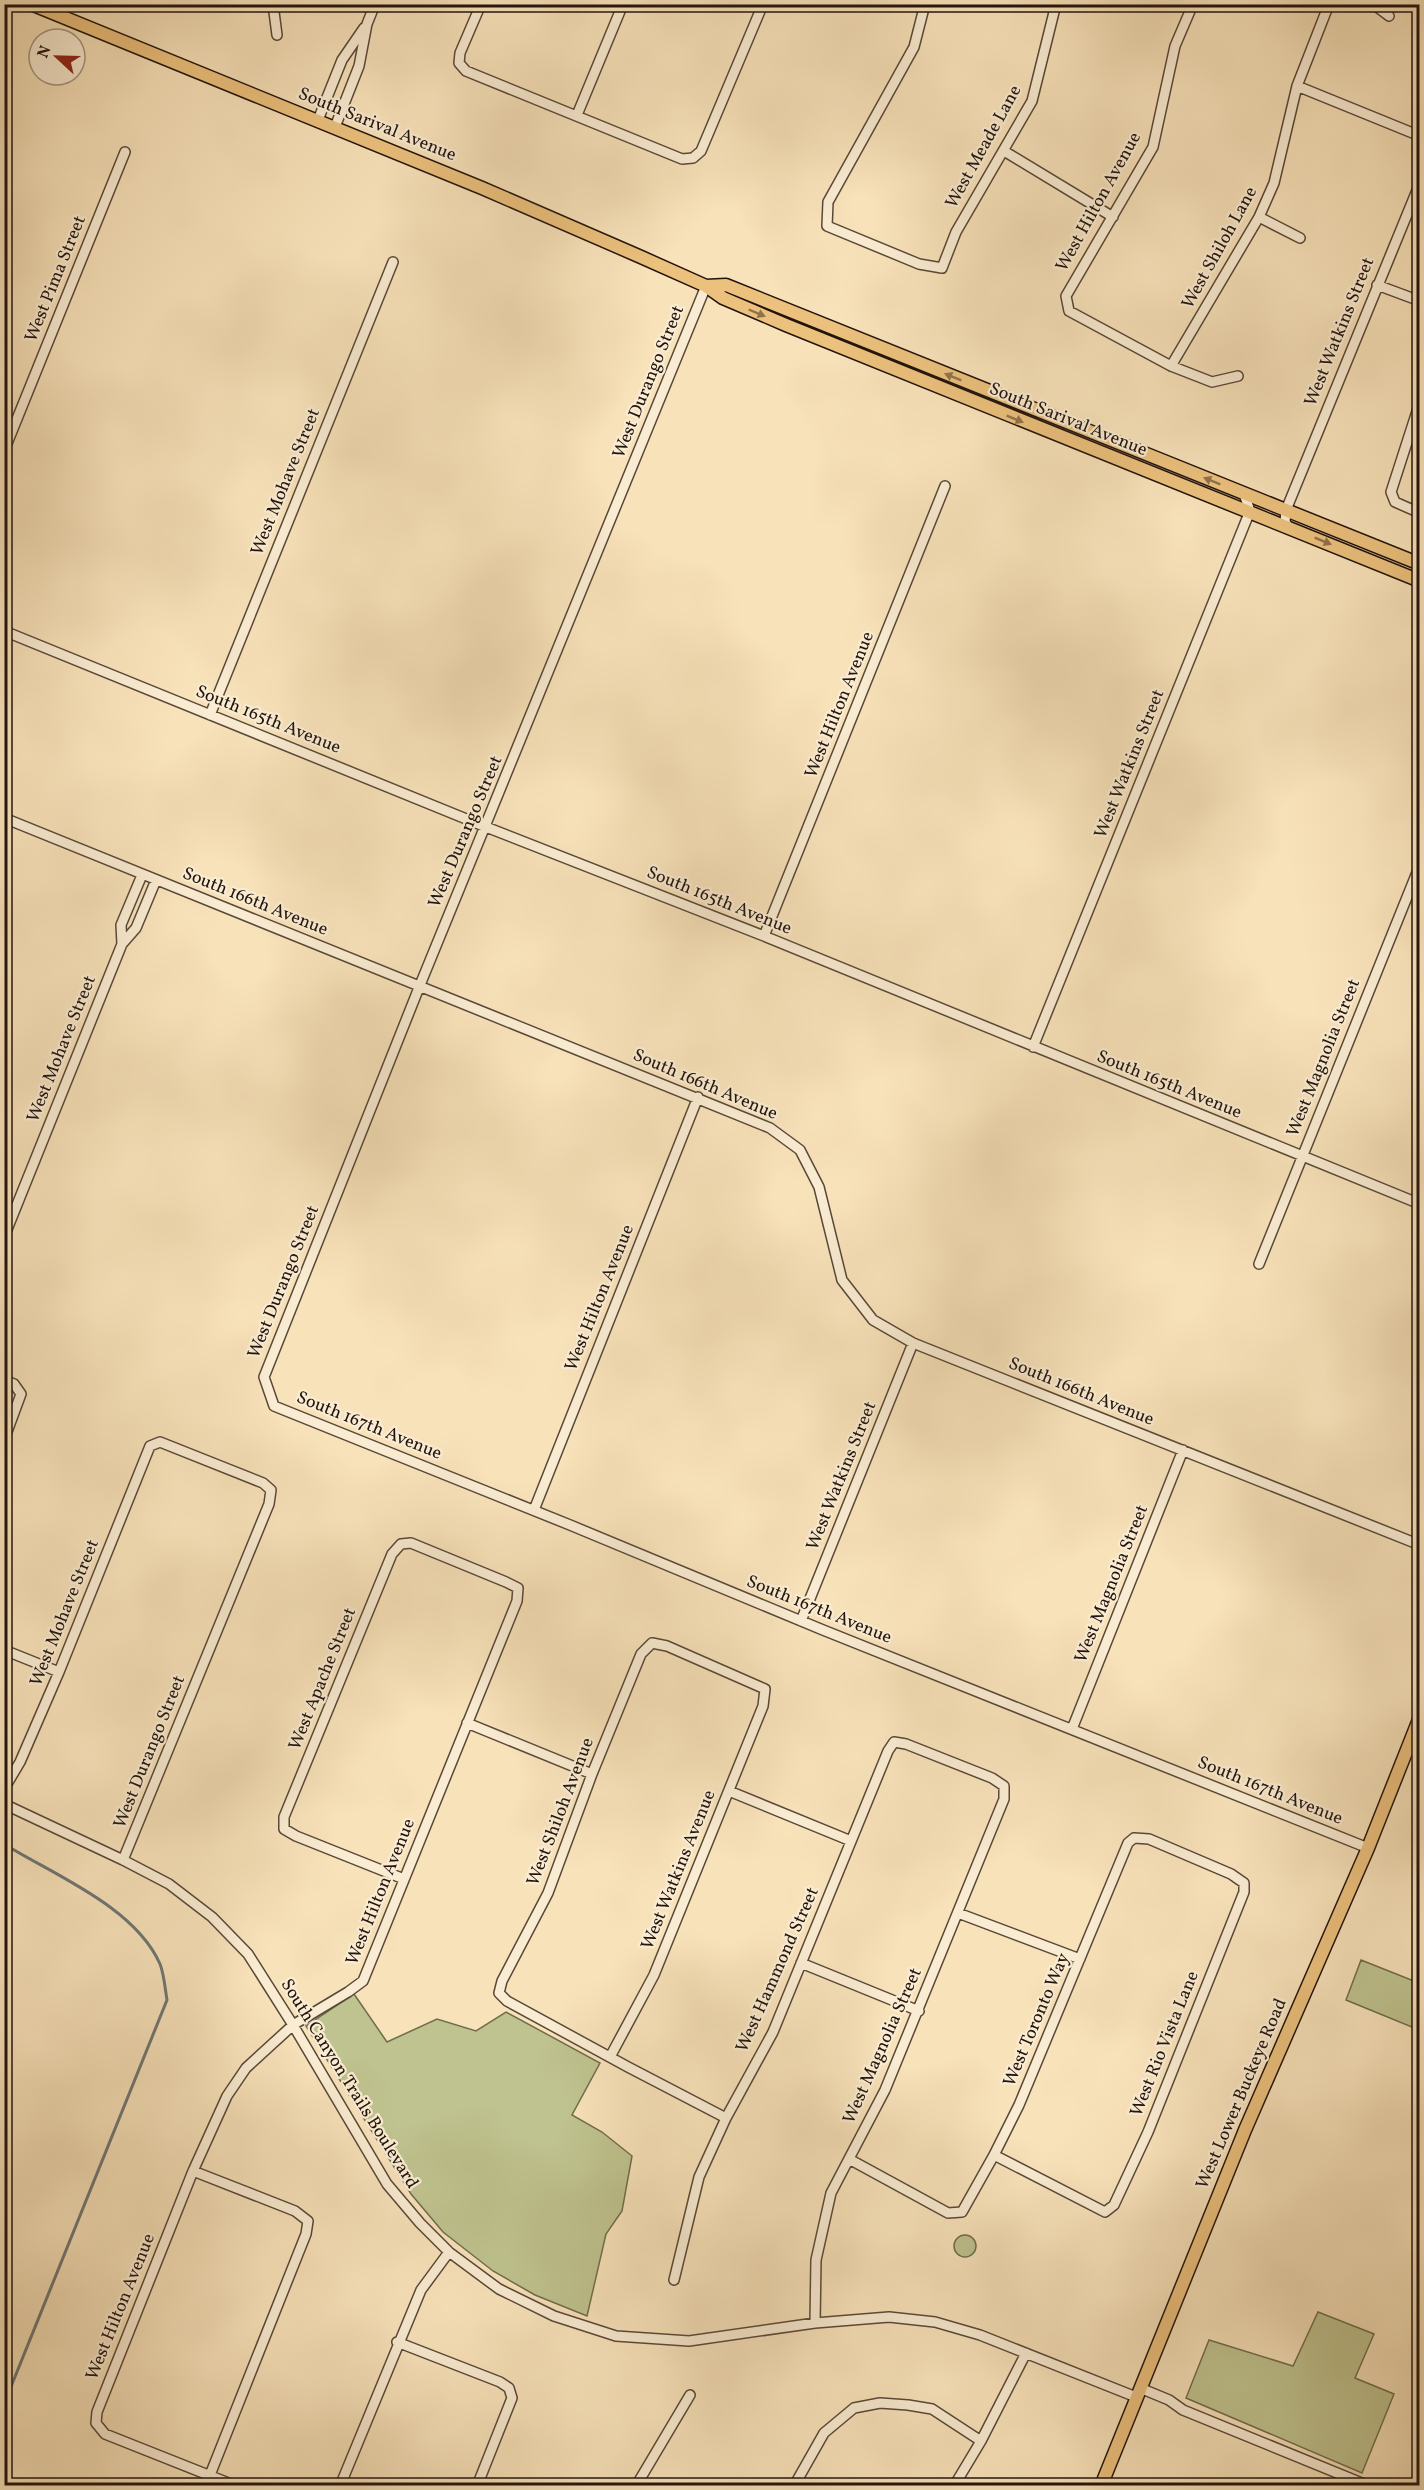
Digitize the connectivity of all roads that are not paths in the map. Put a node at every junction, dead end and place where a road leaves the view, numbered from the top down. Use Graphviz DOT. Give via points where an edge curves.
graph roads {
  1 [pos="31,4"];
  2 [pos="277,4"];
  3 [pos="375,4"];
  4 [pos="481,4"];
  5 [pos="623,4"];
  6 [pos="763,4"];
  7 [pos="925,4"];
  8 [pos="1056,4"];
  9 [pos="1193,4"];
  10 [pos="1329,4"];
  11 [pos="1372,4"];
  12 [pos="1389,16"];
  13 [pos="367,24"];
  14 [pos="278,35"];
  15 [pos="1297,87"];
  16 [pos="577,115"];
  17 [pos="318,120"];
  18 [pos="335,127"];
  19 [pos="1419,136"];
  20 [pos="1004,151"];
  21 [pos="125,152"];
  22 [pos="1419,183"];
  23 [pos="1113,217"];
  24 [pos="1259,217"];
  25 [pos="1299,238"];
  26 [pos="393,262"];
  27 [pos="1377,285"];
  28 [pos="706,286"];
  29 [pos="1419,301"];
  30 [pos="1172,366"];
  31 [pos="1238,376"];
  32 [pos="1419,402"];
  33 [pos="4,451"];
  34 [pos="945,486"];
  35 [pos="1244,494"];
  36 [pos="1286,510"];
  37 [pos="1250,512"];
  38 [pos="1419,513"];
  39 [pos="1289,528"];
  40 [pos="1419,564"];
  41 [pos="1419,581"];
  42 [pos="4,631"];
  43 [pos="210,715"];
  44 [pos="4,818"];
  45 [pos="486,827"];
  46 [pos="1419,865"];
  47 [pos="142,875"];
  48 [pos="156,880"];
  49 [pos="128,908"];
  50 [pos="142,914"];
  51 [pos="764,936"];
  52 [pos="122,944"];
  53 [pos="420,985"];
  54 [pos="1033,1047"];
  55 [pos="698,1097"];
  56 [pos="1302,1157"];
  57 [pos="1419,1204"];
  58 [pos="6,1232"];
  59 [pos="1259,1264"];
  60 [pos="913,1343"];
  61 [pos="4,1380"];
  62 [pos="267,1391"];
  63 [pos="4,1440"];
  64 [pos="1184,1450"];
  65 [pos="271,1490"];
  66 [pos="534,1510"];
  67 [pos="401,1544"];
  68 [pos="1419,1545"];
  69 [pos="801,1621"];
  70 [pos="4,1650"];
  71 [pos="59,1672"];
  72 [pos="765,1689"];
  73 [pos="1419,1717"];
  74 [pos="467,1723"];
  75 [pos="1072,1729"];
  76 [pos="592,1774"];
  77 [pos="1004,1786"];
  78 [pos="4,1789"];
  79 [pos="729,1791"];
  80 [pos="4,1804"];
  81 [pos="851,1841"];
  82 [pos="1368,1848"];
  83 [pos="123,1860"];
  84 [pos="404,1879"];
  85 [pos="1244,1882"];
  86 [pos="958,1913"];
  87 [pos="1080,1959"];
  88 [pos="801,1964"];
  89 [pos="919,2012"];
  90 [pos="293,2025"];
  91 [pos="610,2057"];
  92 [pos="726,2118"];
  93 [pos="994,2155"];
  94 [pos="849,2159"];
  95 [pos="193,2171"];
  96 [pos="449,2252"];
  97 [pos="674,2280"];
  98 [pos="815,2323"];
  99 [pos="398,2342"];
  100 [pos="1026,2353"];
  101 [pos="1138,2393"];
  102 [pos="690,2395"];
  103 [pos="981,2441"];
  104 [pos="210,2475"];
  105 [pos="236,2486"];
  106 [pos="340,2486"];
  107 [pos="477,2486"];
  108 [pos="636,2486"];
  109 [pos="794,2486"];
  110 [pos="954,2486"];
  111 [pos="1101,2486"];
  112 [pos="1369,2486"];
  1 -- 17 [label="main road, South Sarival Avenue"];
  2 -- 14 [label="street" via="274,12"];
  3 -- 13 [label="street"];
  4 -- 16 [label="street" via="459,63 466,71"];
  5 -- 16 [label="street"];
  6 -- 16 [label="street" via="701,151 693,158 682,159"];
  7 -- 20 [label="street, West Meade Lane" via="914,47 828,202 827,226 919,264 942,268 956,232"];
  8 -- 20 [label="street, West Meade Lane" via="1032,100"];
  9 -- 23 [label="street, West Hilton Avenue" via="1175,46 1153,147"];
  10 -- 15 [label="street, West Shiloh Lane"];
  11 -- 12 [label="street"];
  13 -- 17 [label="street" via="342,60"];
  13 -- 18 [label="street" via="359,66"];
  15 -- 19 [label="street"];
  15 -- 24 [label="street, West Shiloh Lane" via="1274,183"];
  17 -- 18 [label="main road, South Sarival Avenue"];
  18 -- 28 [label="main road, South Sarival Avenue"];
  20 -- 23 [label="street"];
  21 -- 33 [label="street, West Pima Street"];
  22 -- 27 [label="street, West Watkins Street"];
  23 -- 30 [label="street, West Hilton Avenue" via="1066,296 1069,311"];
  24 -- 25 [label="street"];
  24 -- 30 [label="street, West Shiloh Lane"];
  26 -- 43 [label="street, West Mohave Street"];
  27 -- 29 [label="street"];
  27 -- 36 [label="street, West Watkins Street"];
  35 -- 28 [label="main road, South Sarival Avenue, one-way" via="726,285"];
  28 -- 37 [label="main road, South Sarival Avenue, one-way" via="723,298 776,321"];
  28 -- 45 [label="street, West Durango Street"];
  30 -- 31 [label="street" via="1212,382"];
  32 -- 38 [label="street" via="1391,492 1395,501"];
  34 -- 51 [label="street, West Hilton Avenue"];
  35 -- 36 [label="main road, South Sarival Avenue"];
  35 -- 37 [label="street"];
  36 -- 39 [label="street"];
  36 -- 40 [label="main road, South Sarival Avenue"];
  37 -- 39 [label="main road, South Sarival Avenue"];
  37 -- 54 [label="street, West Watkins Street"];
  39 -- 41 [label="main road, South Sarival Avenue, one-way"];
  42 -- 43 [label="street, South 165th Avenue"];
  43 -- 45 [label="street, South 165th Avenue"];
  44 -- 47 [label="street, South 166th Avenue"];
  45 -- 51 [label="street, South 165th Avenue"];
  45 -- 53 [label="street, West Durango Street"];
  46 -- 56 [label="street, West Magnolia Street"];
  47 -- 48 [label="street, South 166th Avenue"];
  47 -- 49 [label="street, West Mohave Street"];
  48 -- 50 [label="street, West Mohave Street"];
  48 -- 53 [label="street, South 166th Avenue"];
  49 -- 50 [label="street"];
  49 -- 52 [label="street, West Mohave Street" via="122,925"];
  50 -- 52 [label="street, West Mohave Street"];
  51 -- 54 [label="street, South 165th Avenue"];
  52 -- 58 [label="street, West Mohave Street"];
  53 -- 55 [label="street, South 166th Avenue"];
  53 -- 62 [label="street, West Durango Street" via="264,1377"];
  54 -- 56 [label="street, South 165th Avenue"];
  55 -- 60 [label="street, South 166th Avenue" via="770,1128 800,1150 819,1187 842,1280 873,1320"];
  55 -- 66 [label="street, West Hilton Avenue"];
  56 -- 57 [label="street, South 165th Avenue"];
  56 -- 59 [label="street, West Magnolia Street"];
  60 -- 64 [label="street, South 166th Avenue"];
  60 -- 69 [label="street, West Watkins Street"];
  61 -- 63 [label="street" via="14,1384 21,1394"];
  62 -- 66 [label="street, South 167th Avenue" via="274,1406"];
  64 -- 68 [label="street, South 166th Avenue"];
  64 -- 75 [label="street, West Magnolia Street"];
  65 -- 71 [label="street, West Mohave Street" via="263,1483 160,1442 150,1446"];
  65 -- 83 [label="street, West Durango Street" via="269,1504"];
  66 -- 69 [label="street, South 167th Avenue"];
  67 -- 74 [label="street, West Hilton Avenue" via="411,1543 518,1588 517,1601"];
  67 -- 84 [label="street, West Apache Street" via="392,1554 284,1817 284,1829"];
  69 -- 75 [label="street, South 167th Avenue"];
  70 -- 71 [label="street"];
  71 -- 78 [label="street, West Mohave Street"];
  72 -- 76 [label="street, West Shiloh Avenue" via="667,1646 652,1644 641,1654"];
  72 -- 79 [label="street, West Watkins Avenue" via="763,1706"];
  73 -- 82 [label="main road, West Lower Buckeye Road"];
  74 -- 76 [label="street"];
  74 -- 84 [label="street, West Hilton Avenue"];
  75 -- 82 [label="street, South 167th Avenue"];
  76 -- 91 [label="street, West Shiloh Avenue" via="548,1893 499,1993"];
  77 -- 81 [label="street, West Hammond Street" via="894,1742"];
  77 -- 86 [label="street, West Magnolia Street" via="1004,1799"];
  79 -- 81 [label="street"];
  79 -- 91 [label="street, West Watkins Avenue" via="654,1975"];
  80 -- 83 [label="street, South Canyon Trails Boulevard"];
  81 -- 88 [label="street, West Hammond Street"];
  82 -- 101 [label="main road, West Lower Buckeye Road" via="1245,2130"];
  83 -- 90 [label="street, South Canyon Trails Boulevard" via="169,1884 212,1917 248,1954"];
  84 -- 90 [label="street, West Hilton Avenue" via="363,1981"];
  85 -- 87 [label="street, West Toronto Way" via="1149,1839 1134,1838 1128,1843"];
  85 -- 93 [label="street, West Rio Vista Lane" via="1244,1892 1148,2132 1114,2205 1105,2212"];
  86 -- 87 [label="street"];
  86 -- 89 [label="street, West Magnolia Street"];
  87 -- 93 [label="street, West Toronto Way"];
  88 -- 89 [label="street"];
  88 -- 92 [label="street, West Hammond Street" via="773,2032"];
  89 -- 94 [label="street, West Magnolia Street"];
  90 -- 95 [label="street, West Hilton Avenue" via="246,2068 226,2096"];
  90 -- 96 [label="street, South Canyon Trails Boulevard" via="387,2184"];
  91 -- 92 [label="street"];
  92 -- 97 [label="street, West Hammond Street" via="699,2177"];
  93 -- 94 [label="street, West Toronto Way" via="962,2212 948,2213"];
  94 -- 98 [label="street, West Magnolia Street" via="831,2193 816,2260"];
  95 -- 104 [label="street, West Hilton Avenue" via="97,2412 96,2423 105,2434"];
  95 -- 104 [label="street" via="295,2211 308,2221"];
  96 -- 98 [label="street, South Canyon Trails Boulevard" via="499,2289 550,2315 616,2336 688,2341"];
  96 -- 99 [label="street" via="421,2290"];
  98 -- 100 [label="street, South Canyon Trails Boulevard" via="889,2317 934,2322"];
  99 -- 106 [label="street"];
  99 -- 107 [label="street" via="509,2388 512,2398"];
  100 -- 101 [label="street, South Canyon Trails Boulevard"];
  100 -- 103 [label="street"];
  101 -- 111 [label="main road, West Lower Buckeye Road"];
  101 -- 112 [label="street, South Canyon Trails Boulevard" via="1168,2400 1183,2410"];
  102 -- 108 [label="street"];
  103 -- 109 [label="street" via="932,2409 880,2403 854,2408 824,2433"];
  103 -- 110 [label="street"];
  104 -- 105 [label="street"];
}
